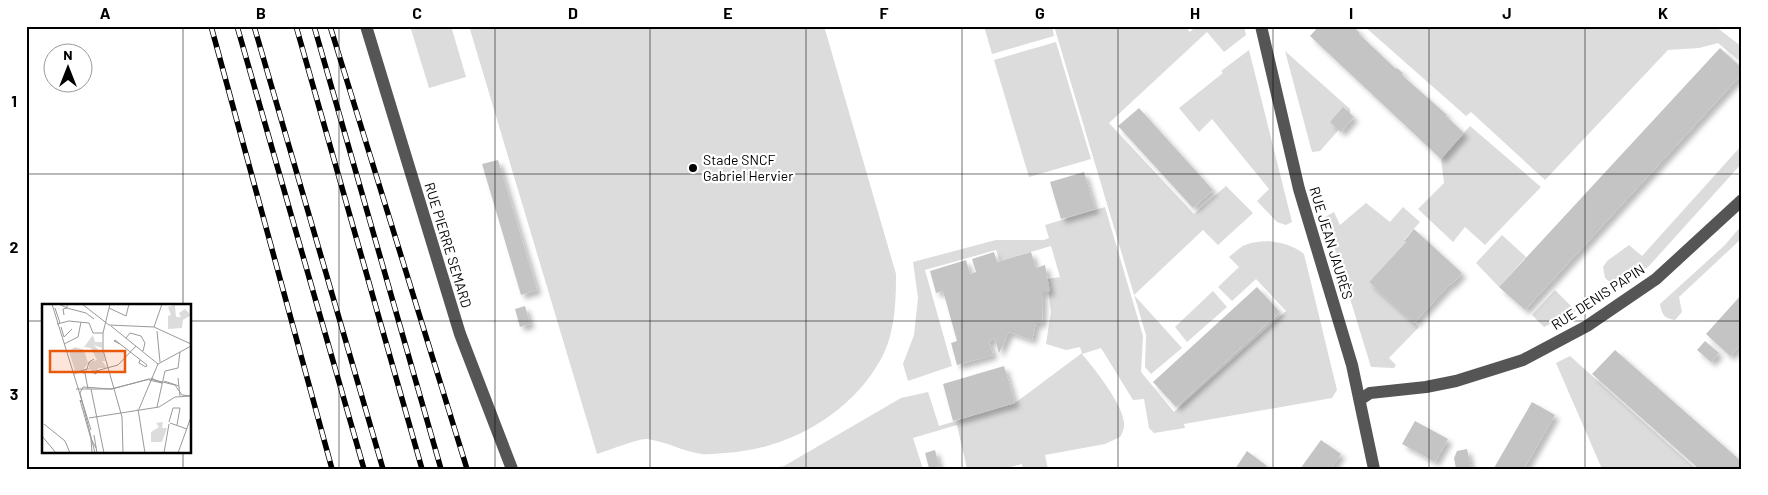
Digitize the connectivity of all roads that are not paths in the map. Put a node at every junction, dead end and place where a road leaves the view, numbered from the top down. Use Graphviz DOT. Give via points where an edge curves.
graph roads {
  1 [pos="366,26"];
  2 [pos="1261,26"];
  3 [pos="1742,200"];
  4 [pos="1361,399"];
  5 [pos="512,469"];
  6 [pos="1374,469"];
  1 -- 5 [label="street, RUE PIERRE SEMARD" via="460,334"];
  2 -- 4 [label="street, RUE JEAN JAURÈS" via="1299,189"];
  3 -- 4 [label="street, RUE DENIS PAPIN" via="1656,279 1587,326 1523,360 1456,381 1370,394"];
  4 -- 6 [label="street, RUE JEAN JAURÈS"];
}
